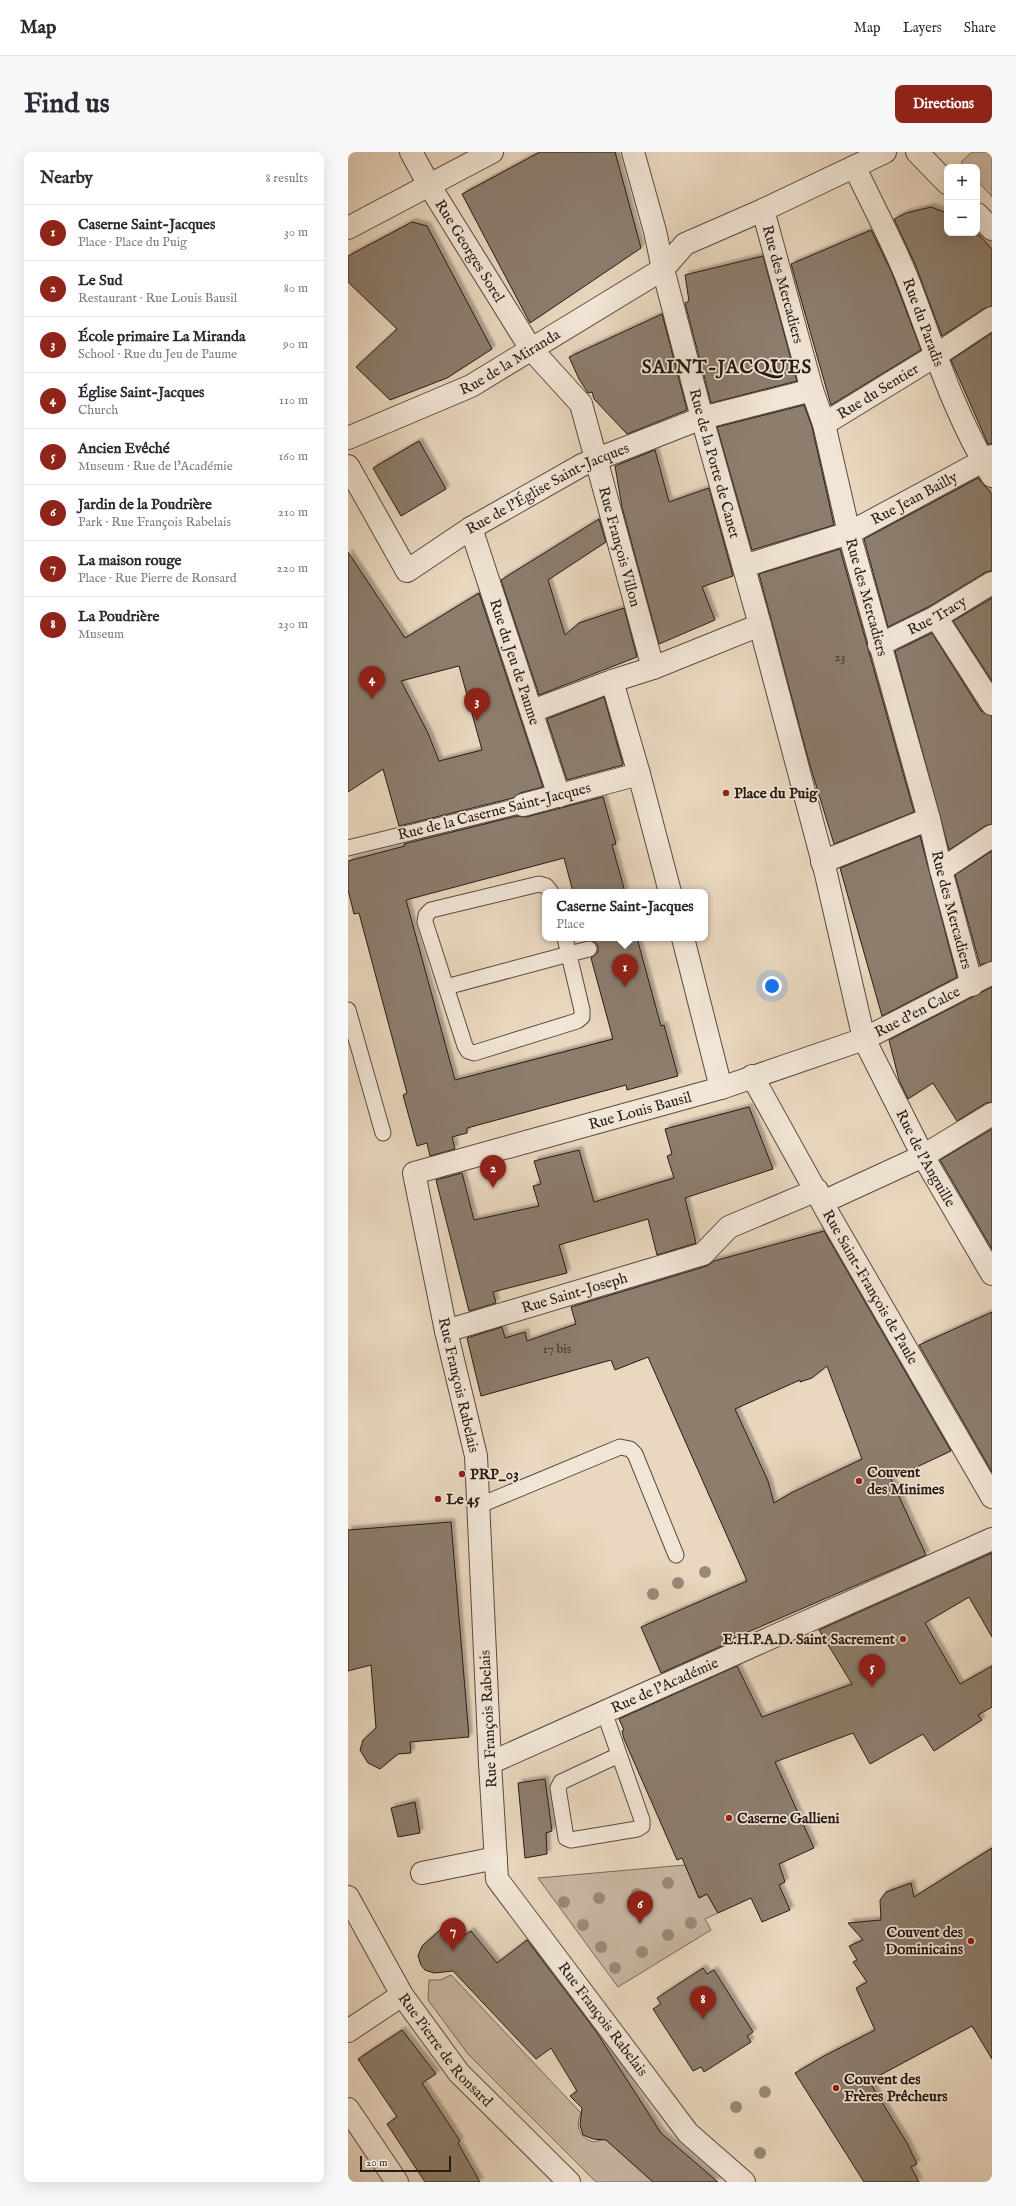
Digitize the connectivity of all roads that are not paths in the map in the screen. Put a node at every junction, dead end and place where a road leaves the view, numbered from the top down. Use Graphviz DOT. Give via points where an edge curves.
graph roads {
  1 [pos="411,152"];
  2 [pos="492,152"];
  3 [pos="632,152"];
  4 [pos="885,152"];
  5 [pos="918,152"];
  6 [pos="855,168"];
  7 [pos="944,180"];
  8 [pos="429,185"];
  9 [pos="763,210"];
  10 [pos="980,217"];
  11 [pos="348,228"];
  12 [pos="992,229"];
  13 [pos="663,269"];
  14 [pos="992,318"];
  15 [pos="531,349"];
  16 [pos="935,356"];
  17 [pos="812,390"];
  18 [pos="702,418"];
  19 [pos="824,424"];
  20 [pos="352,436"];
  21 [pos="597,458"];
  22 [pos="989,465"];
  23 [pos="348,466"];
  24 [pos="471,528"];
  25 [pos="849,533"];
  26 [pos="744,566"];
  27 [pos="992,583"];
  28 [pos="936,617"];
  29 [pos="760,625"];
  30 [pos="880,645"];
  31 [pos="653,668"];
  32 [pos="612,681"];
  33 [pos="992,704"];
  34 [pos="532,712"];
  35 [pos="639,774"];
  36 [pos="559,796"];
  37 [pos="523,805"];
  38 [pos="929,819"];
  39 [pos="992,836"];
  40 [pos="348,848"];
  41 [pos="822,862"];
  42 [pos="940,870"];
  43 [pos="548,889"];
  44 [pos="669,889"];
  45 [pos="566,941"];
  46 [pos="684,941"];
  47 [pos="589,949"];
  48 [pos="569,954"];
  49 [pos="992,973"];
  50 [pos="972,985"];
  51 [pos="446,987"];
  52 [pos="348,1010"];
  53 [pos="864,1039"];
  54 [pos="752,1076"];
  55 [pos="722,1088"];
  56 [pos="992,1114"];
  57 [pos="383,1133"];
  58 [pos="922,1156"];
  59 [pos="414,1173"];
  60 [pos="820,1196"];
  61 [pos="992,1274"];
  62 [pos="446,1331"];
  63 [pos="992,1497"];
  64 [pos="478,1506"];
  65 [pos="992,1539"];
  66 [pos="676,1555"];
  67 [pos="603,1712"];
  68 [pos="619,1755"];
  69 [pos="490,1763"];
  70 [pos="496,1858"];
  71 [pos="422,1873"];
  72 [pos="348,1897"];
  73 [pos="402,1995"];
  74 [pos="348,2031"];
  75 [pos="348,2108"];
  76 [pos="397,2182"];
  77 [pos="569,2182"];
  78 [pos="744,2182"];
  1 -- 8 [label="street, Rue Georges Sorel"];
  2 -- 8 [label="street"];
  3 -- 13 [label="street, Rue de la Porte de Canet"];
  4 -- 6 [label="street, Rue de la Miranda"];
  5 -- 7 [label="street"];
  6 -- 9 [label="street, Rue de la Miranda"];
  6 -- 16 [label="street, Rue du Paradis" via="908,282"];
  8 -- 11 [label="street"];
  8 -- 15 [label="street, Rue Georges Sorel"];
  9 -- 13 [label="street, Rue de la Miranda" via="685,244"];
  9 -- 17 [label="street, Rue des Mercadiers"];
  10 -- 12 [label="street"];
  13 -- 15 [label="street, Rue de la Miranda"];
  13 -- 18 [label="street, Rue de la Porte de Canet"];
  14 -- 16 [label="street, Rue du Sentier"];
  15 -- 20 [label="street, Rue de la Miranda" via="471,386"];
  15 -- 21 [label="street, Rue François Villon" via="581,404"];
  16 -- 19 [label="street, Rue du Sentier"];
  16 -- 22 [label="street, Rue du Paradis" via="974,446"];
  17 -- 18 [label="street, Rue de l'Église Saint-Jacques"];
  17 -- 19 [label="street, Rue des Mercadiers"];
  18 -- 21 [label="street, Rue de l'Église Saint-Jacques"];
  18 -- 26 [label="street, Rue de la Porte de Canet"];
  19 -- 25 [label="street, Rue des Mercadiers"];
  21 -- 24 [label="street, Rue de l'Église Saint-Jacques"];
  21 -- 31 [label="street, Rue François Villon"];
  22 -- 25 [label="street, Rue Jean Bailly"];
  23 -- 24 [label="street, Rue de l'Église Saint-Jacques" via="407,571"];
  24 -- 34 [label="street, Rue du Jeu de Paume"];
  25 -- 26 [label="street, Rue Jean Bailly"];
  25 -- 30 [label="street, Rue des Mercadiers"];
  26 -- 29 [label="street, Rue de la Porte de Canet"];
  27 -- 28 [label="street, Rue Tracy"];
  28 -- 30 [label="street, Rue Tracy"];
  28 -- 33 [label="street"];
  29 -- 31 [label="street"];
  29 -- 41 [label="street"];
  30 -- 38 [label="street, Rue des Mercadiers"];
  31 -- 32 [label="street"];
  32 -- 34 [label="street"];
  32 -- 35 [label="street"];
  34 -- 36 [label="street, Rue du Jeu de Paume"];
  35 -- 36 [label="street, Rue de la Caserne Saint-Jacques"];
  35 -- 44 [label="street"];
  36 -- 37 [label="street, Rue de la Caserne Saint-Jacques"];
  37 -- 40 [label="lane, Rue de la Caserne Saint-Jacques"];
  38 -- 41 [label="street"];
  38 -- 42 [label="street, Rue des Mercadiers"];
  39 -- 42 [label="street"];
  41 -- 53 [label="street"];
  42 -- 50 [label="street, Rue des Mercadiers"];
  43 -- 51 [label="lane" via="539,884 431,910 426,915 425,922"];
  45 -- 48 [label="lane"];
  46 -- 55 [label="street"];
  47 -- 48 [label="lane"];
  48 -- 51 [label="lane"];
  48 -- 51 [label="lane" via="582,1017 577,1021 474,1053 468,1051 465,1046"];
  49 -- 50 [label="street, Rue d'en Calce"];
  50 -- 53 [label="street, Rue d'en Calce"];
  52 -- 57 [label="lane"];
  53 -- 54 [label="street, Rue Louis Bausil"];
  53 -- 58 [label="street, Rue de l'Anguille"];
  54 -- 55 [label="street, Rue Louis Bausil"];
  54 -- 60 [label="street, Rue Saint-François de Paule"];
  55 -- 59 [label="street, Rue Louis Bausil"];
  56 -- 58 [label="street"];
  58 -- 60 [label="street"];
  58 -- 61 [label="street, Rue de l'Anguille"];
  59 -- 62 [label="street, Rue François Rabelais"];
  60 -- 62 [label="street, Rue Saint-Joseph" via="729,1227 703,1254"];
  60 -- 63 [label="street, Rue Saint-François de Paule"];
  62 -- 64 [label="street, Rue François Rabelais" via="476,1456"];
  64 -- 66 [label="lane" via="620,1448 630,1449 635,1454"];
  64 -- 69 [label="street, Rue François Rabelais"];
  65 -- 67 [label="street, Rue de l'Académie"];
  67 -- 68 [label="lane"];
  67 -- 69 [label="street, Rue de l'Académie"];
  68 -- 68 [label="lane" via="642,1826 579,1839 566,1838 558,1788 561,1782"];
  69 -- 70 [label="street, Rue François Rabelais"];
  70 -- 71 [label="street"];
  70 -- 78 [label="street, Rue François Rabelais" via="497,1879 688,2133"];
  72 -- 73 [label="street, Rue Pierre de Ronsard"];
  73 -- 74 [label="street"];
  73 -- 77 [label="street, Rue Pierre de Ronsard" via="459,2073"];
  75 -- 76 [label="street"];
}
